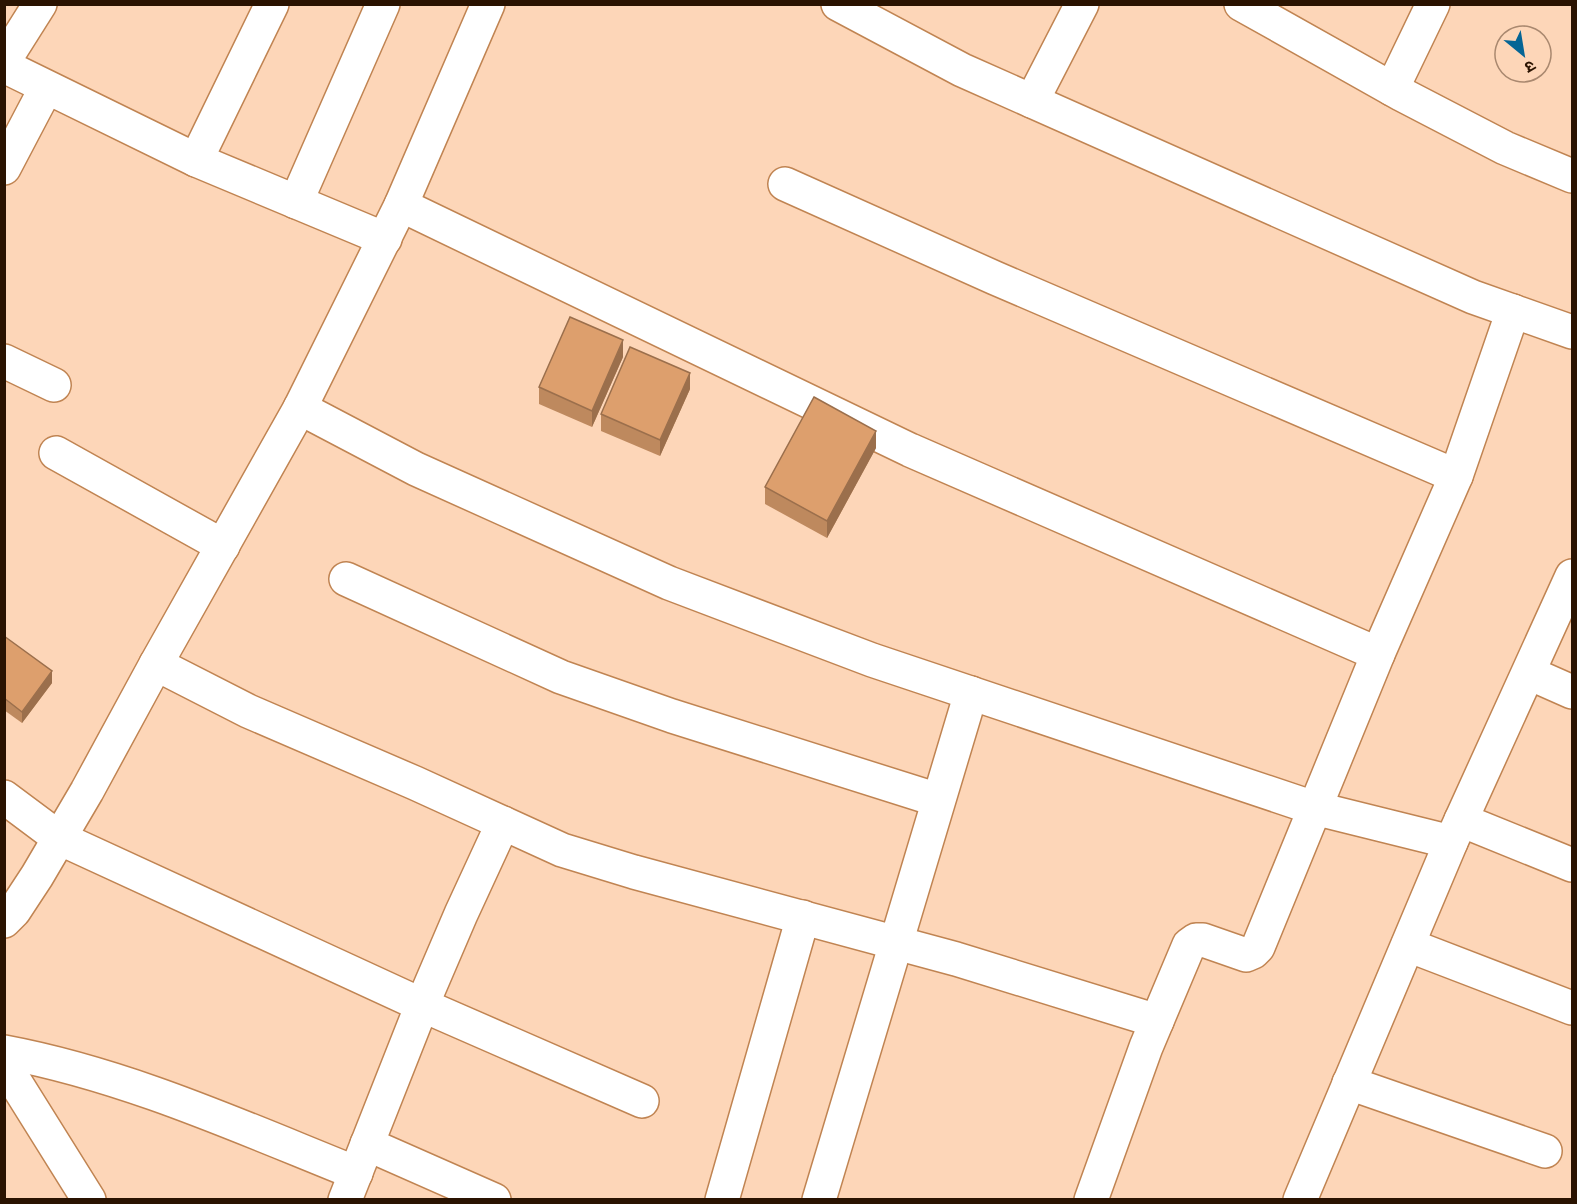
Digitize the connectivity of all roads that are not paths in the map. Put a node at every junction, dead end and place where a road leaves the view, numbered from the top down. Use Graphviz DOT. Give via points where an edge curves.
graph roads {
  1 [pos="40,4"];
  2 [pos="272,4"];
  3 [pos="383,4"];
  4 [pos="488,4"];
  5 [pos="838,4"];
  6 [pos="1082,4"];
  7 [pos="1241,4"];
  8 [pos="1433,4"];
  9 [pos="4,61"];
  10 [pos="4,66"];
  11 [pos="46,88"];
  12 [pos="1392,89"];
  13 [pos="1032,101"];
  14 [pos="196,160"];
  15 [pos="4,168"];
  16 [pos="1572,176"];
  17 [pos="785,184"];
  18 [pos="296,202"];
  19 [pos="401,205"];
  20 [pos="385,239"];
  21 [pos="1514,311"];
  22 [pos="1572,332"];
  23 [pos="4,361"];
  24 [pos="54,385"];
  25 [pos="300,408"];
  26 [pos="56,453"];
  27 [pos="1456,476"];
  28 [pos="223,546"];
  29 [pos="1572,576"];
  30 [pos="346,579"];
  31 [pos="1378,654"];
  32 [pos="156,664"];
  33 [pos="1529,673"];
  34 [pos="1572,692"];
  35 [pos="971,693"];
  36 [pos="4,797"];
  37 [pos="938,800"];
  38 [pos="1314,808"];
  39 [pos="503,824"];
  40 [pos="1456,831"];
  41 [pos="59,838"];
  42 [pos="1572,865"];
  43 [pos="803,916"];
  44 [pos="4,921"];
  45 [pos="895,942"];
  46 [pos="1408,945"];
  47 [pos="422,1005"];
  48 [pos="1572,1008"];
  49 [pos="1157,1021"];
  50 [pos="4,1052"];
  51 [pos="4,1064"];
  52 [pos="1349,1083"];
  53 [pos="642,1101"];
  54 [pos="1545,1151"];
  55 [pos="356,1172"];
  56 [pos="89,1200"];
  57 [pos="494,1200"];
  58 [pos="722,1200"];
  59 [pos="819,1200"];
  60 [pos="1091,1200"];
  61 [pos="1300,1200"];
  1 -- 9 [label="street"];
  2 -- 14 [label="street"];
  3 -- 18 [label="street"];
  4 -- 19 [label="street"];
  5 -- 13 [label="street" via="962,70"];
  6 -- 13 [label="street"];
  7 -- 12 [label="street"];
  8 -- 12 [label="street"];
  10 -- 11 [label="street"];
  11 -- 14 [label="street"];
  11 -- 15 [label="street"];
  12 -- 16 [label="street" via="1505,148"];
  13 -- 21 [label="street" via="1473,297"];
  14 -- 18 [label="street"];
  17 -- 27 [label="street"];
  18 -- 20 [label="street"];
  19 -- 20 [label="street"];
  19 -- 31 [label="street" via="910,450"];
  20 -- 25 [label="street"];
  21 -- 22 [label="street"];
  21 -- 27 [label="street"];
  23 -- 24 [label="street"];
  25 -- 28 [label="street"];
  25 -- 35 [label="street" via="416,469 669,583"];
  26 -- 28 [label="street"];
  27 -- 31 [label="street"];
  28 -- 32 [label="street"];
  29 -- 33 [label="street"];
  30 -- 37 [label="street" via="561,676 672,716"];
  31 -- 38 [label="street"];
  32 -- 39 [label="street" via="249,711"];
  32 -- 41 [label="street"];
  33 -- 34 [label="street"];
  33 -- 40 [label="street"];
  35 -- 37 [label="street"];
  35 -- 38 [label="street"];
  36 -- 41 [label="street"];
  37 -- 45 [label="street"];
  38 -- 40 [label="street"];
  38 -- 49 [label="street" via="1258,947 1246,955 1203,940 1189,945"];
  39 -- 43 [label="street" via="562,850"];
  39 -- 47 [label="street"];
  40 -- 42 [label="street"];
  40 -- 46 [label="street"];
  41 -- 44 [label="street"];
  41 -- 47 [label="street"];
  43 -- 45 [label="street"];
  43 -- 58 [label="street"];
  45 -- 49 [label="street"];
  45 -- 59 [label="street"];
  46 -- 48 [label="street"];
  46 -- 52 [label="street"];
  47 -- 53 [label="street"];
  47 -- 55 [label="street"];
  49 -- 60 [label="street"];
  50 -- 55 [label="street" via="43,1059 174,1100"];
  51 -- 56 [label="street"];
  52 -- 54 [label="street"];
  52 -- 61 [label="street"];
  55 -- 57 [label="street"];
}
